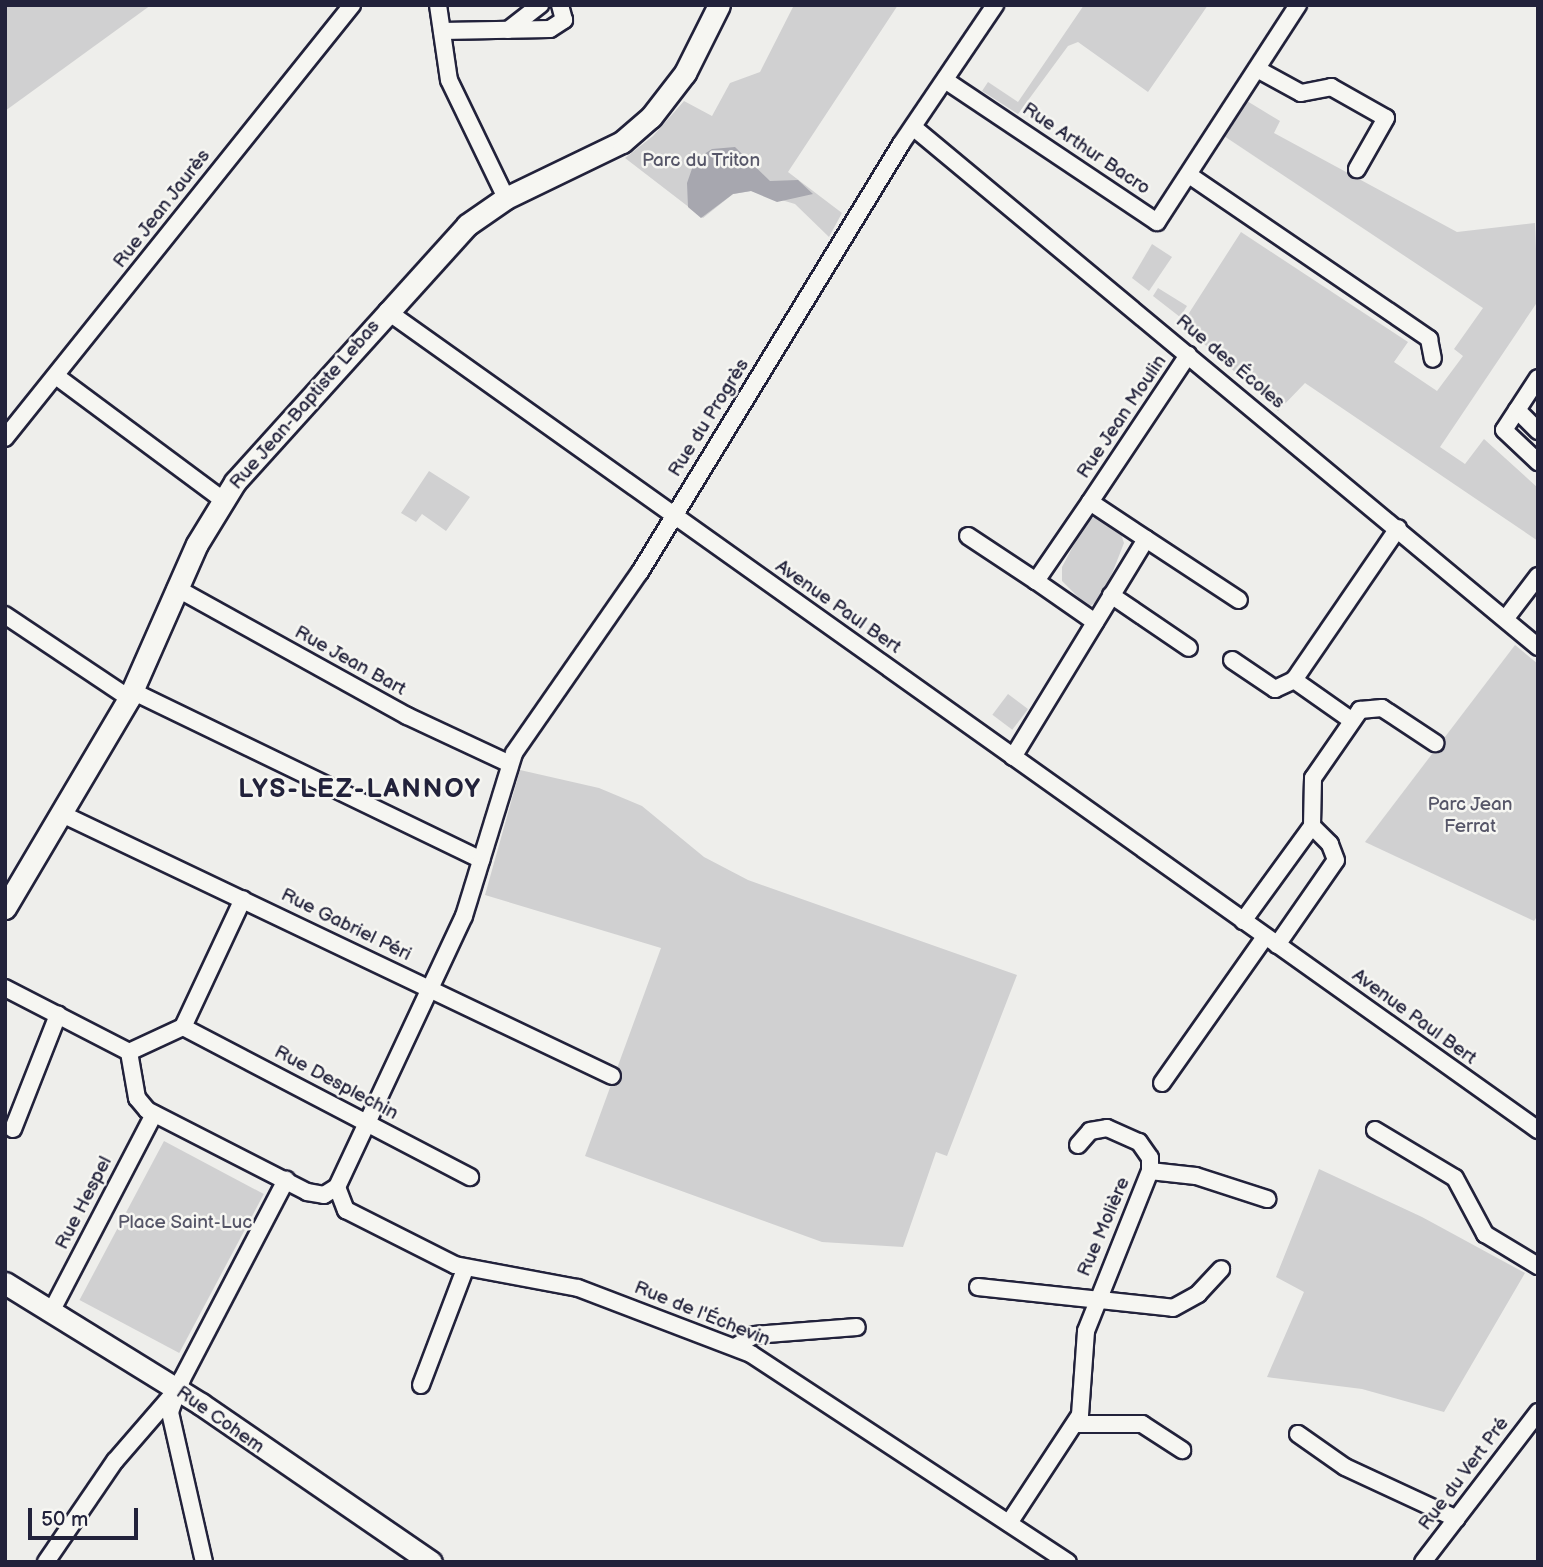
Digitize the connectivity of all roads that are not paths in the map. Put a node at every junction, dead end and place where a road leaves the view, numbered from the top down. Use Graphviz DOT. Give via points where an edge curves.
graph roads {
  1 [pos="352,5"];
  2 [pos="438,5"];
  3 [pos="540,5"];
  4 [pos="560,5"];
  5 [pos="719,5"];
  6 [pos="995,5"];
  7 [pos="1298,5"];
  8 [pos="508,30"];
  9 [pos="442,31"];
  10 [pos="1257,69"];
  11 [pos="944,80"];
  12 [pos="913,127"];
  13 [pos="1357,169"];
  14 [pos="1189,175"];
  15 [pos="506,198"];
  16 [pos="387,310"];
  17 [pos="1188,355"];
  18 [pos="1433,359"];
  19 [pos="56,376"];
  20 [pos="1538,378"];
  21 [pos="1517,410"];
  22 [pos="1538,431"];
  23 [pos="5,438"];
  24 [pos="1538,462"];
  25 [pos="223,500"];
  26 [pos="1090,502"];
  27 [pos="674,516"];
  28 [pos="1398,528"];
  29 [pos="968,536"];
  30 [pos="1146,539"];
  31 [pos="1538,576"];
  32 [pos="1036,581"];
  33 [pos="176,588"];
  34 [pos="1111,595"];
  35 [pos="1239,600"];
  36 [pos="5,615"];
  37 [pos="1506,618"];
  38 [pos="1096,622"];
  39 [pos="1538,647"];
  40 [pos="1189,648"];
  41 [pos="1232,660"];
  42 [pos="1294,680"];
  43 [pos="131,695"];
  44 [pos="1351,720"];
  45 [pos="1435,743"];
  46 [pos="1013,757"];
  47 [pos="508,763"];
  48 [pos="62,814"];
  49 [pos="1312,826"];
  50 [pos="481,860"];
  51 [pos="243,899"];
  52 [pos="5,908"];
  53 [pos="1243,921"];
  54 [pos="1271,941"];
  55 [pos="5,988"];
  56 [pos="429,988"];
  57 [pos="58,1015"];
  58 [pos="183,1027"];
  59 [pos="129,1052"];
  60 [pos="612,1076"];
  61 [pos="1162,1083"];
  62 [pos="154,1114"];
  63 [pos="368,1123"];
  64 [pos="13,1129"];
  65 [pos="1375,1130"];
  66 [pos="1538,1130"];
  67 [pos="1078,1145"];
  68 [pos="1150,1171"];
  69 [pos="470,1177"];
  70 [pos="286,1180"];
  71 [pos="337,1187"];
  72 [pos="1267,1199"];
  73 [pos="1538,1266"];
  74 [pos="465,1269"];
  75 [pos="1221,1269"];
  76 [pos="5,1283"];
  77 [pos="978,1287"];
  78 [pos="1097,1300"];
  79 [pos="51,1312"];
  80 [pos="857,1328"];
  81 [pos="735,1346"];
  82 [pos="421,1385"];
  83 [pos="177,1389"];
  84 [pos="1538,1412"];
  85 [pos="1076,1424"];
  86 [pos="1298,1434"];
  87 [pos="1182,1450"];
  88 [pos="1457,1519"];
  89 [pos="1009,1523"];
  90 [pos="46,1562"];
  91 [pos="204,1562"];
  92 [pos="430,1562"];
  93 [pos="1068,1562"];
  94 [pos="1423,1562"];
  1 -- 19 [label="street, Rue Jean Jaurès"];
  2 -- 9 [label="street"];
  3 -- 8 [label="street"];
  4 -- 8 [label="street" via="565,16 560,25"];
  5 -- 15 [label="street, Rue Jean-Baptiste Lebas" via="685,73 644,124 612,148"];
  6 -- 11 [label="street, Rue du Progrès"];
  7 -- 10 [label="street, Rue Arthur Bacro"];
  8 -- 9 [label="street"];
  9 -- 15 [label="street" via="449,80"];
  10 -- 13 [label="street" via="1301,93 1331,87 1386,118"];
  10 -- 14 [label="street, Rue Arthur Bacro"];
  11 -- 12 [label="street, Rue du Progrès"];
  11 -- 14 [label="street, Rue Arthur Bacro" via="1157,222"];
  12 -- 17 [label="street, Rue des Écoles"];
  12 -- 27 [label="street, Rue du Progrès"];
  14 -- 18 [label="street" via="1429,339"];
  15 -- 16 [label="street, Rue Jean-Baptiste Lebas" via="458,233"];
  16 -- 25 [label="street, Rue Jean-Baptiste Lebas" via="254,458"];
  16 -- 27 [label="street, Avenue Paul Bert"];
  17 -- 26 [label="street, Rue Jean Moulin"];
  17 -- 28 [label="street, Rue des Écoles"];
  19 -- 23 [label="street, Rue Jean Jaurès"];
  19 -- 25 [label="street"];
  20 -- 21 [label="street"];
  21 -- 22 [label="street"];
  21 -- 24 [label="street" via="1504,430"];
  25 -- 33 [label="street, Rue Jean-Baptiste Lebas"];
  26 -- 30 [label="street, Rue Jean Moulin"];
  26 -- 32 [label="street, Rue Jean Moulin"];
  27 -- 46 [label="street, Avenue Paul Bert"];
  27 -- 47 [label="street, Rue du Progrès"];
  28 -- 37 [label="street, Rue des Écoles"];
  28 -- 42 [label="street"];
  29 -- 32 [label="street"];
  30 -- 34 [label="street"];
  30 -- 35 [label="street, Rue Jean Moulin"];
  31 -- 37 [label="street"];
  32 -- 38 [label="street"];
  33 -- 43 [label="street, Rue Jean-Baptiste Lebas"];
  33 -- 47 [label="street, Rue Jean Bart" via="407,716"];
  34 -- 38 [label="street"];
  34 -- 40 [label="street"];
  36 -- 43 [label="street"];
  37 -- 39 [label="street, Rue des Écoles"];
  38 -- 46 [label="street"];
  41 -- 42 [label="street" via="1275,689"];
  42 -- 44 [label="street"];
  43 -- 48 [label="street, Rue Jean-Baptiste Lebas"];
  43 -- 50 [label="street"];
  44 -- 45 [label="street" via="1366,706 1382,708"];
  44 -- 49 [label="street" via="1313,778"];
  46 -- 53 [label="street, Avenue Paul Bert"];
  47 -- 50 [label="street, Rue du Progrès"];
  48 -- 51 [label="street, Rue Gabriel Péri"];
  48 -- 52 [label="street, Rue Jean-Baptiste Lebas"];
  49 -- 53 [label="street"];
  49 -- 54 [label="street" via="1331,844 1336,860"];
  50 -- 56 [label="street, Rue du Progrès" via="464,916"];
  51 -- 56 [label="street, Rue Gabriel Péri"];
  51 -- 58 [label="street"];
  53 -- 54 [label="street, Avenue Paul Bert"];
  54 -- 61 [label="street"];
  54 -- 66 [label="street, Avenue Paul Bert"];
  55 -- 57 [label="street"];
  56 -- 60 [label="street, Rue Gabriel Péri"];
  56 -- 63 [label="street, Rue du Progrès"];
  57 -- 59 [label="street"];
  57 -- 64 [label="street"];
  58 -- 59 [label="street"];
  58 -- 63 [label="street, Rue Desplechin"];
  59 -- 62 [label="street" via="137,1098"];
  62 -- 70 [label="street"];
  62 -- 79 [label="street, Rue Hespel"];
  63 -- 69 [label="street, Rue Desplechin"];
  63 -- 71 [label="street"];
  65 -- 73 [label="street" via="1455,1178 1485,1234"];
  67 -- 68 [label="street, Rue Molière" via="1090,1131 1107,1128 1139,1142 1150,1158"];
  68 -- 72 [label="street, Rue Molière" via="1196,1176"];
  68 -- 78 [label="street, Rue Molière"];
  70 -- 71 [label="street" via="316,1195"];
  70 -- 83 [label="street"];
  71 -- 74 [label="street, Rue de l'Échevin" via="346,1210"];
  74 -- 81 [label="street, Rue de l'Échevin" via="578,1289"];
  74 -- 82 [label="street"];
  75 -- 78 [label="street, Rue Molière" via="1198,1294 1173,1308"];
  76 -- 79 [label="street, Rue Cohem"];
  77 -- 78 [label="street, Rue Molière"];
  78 -- 85 [label="street, Rue Molière" via="1086,1331 1083,1395"];
  79 -- 83 [label="street, Rue Cohem"];
  80 -- 81 [label="street" via="754,1335"];
  81 -- 89 [label="street, Rue de l'Échevin" via="768,1363"];
  83 -- 90 [label="street" via="115,1461"];
  83 -- 91 [label="street" via="170,1421"];
  83 -- 92 [label="street, Rue Cohem"];
  84 -- 88 [label="street, Rue du Vert Pré"];
  85 -- 87 [label="street" via="1142,1424"];
  85 -- 89 [label="street, Rue Molière"];
  86 -- 88 [label="street" via="1352,1471"];
  88 -- 94 [label="street, Rue du Vert Pré"];
  89 -- 93 [label="street, Rue de l'Échevin"];
}
